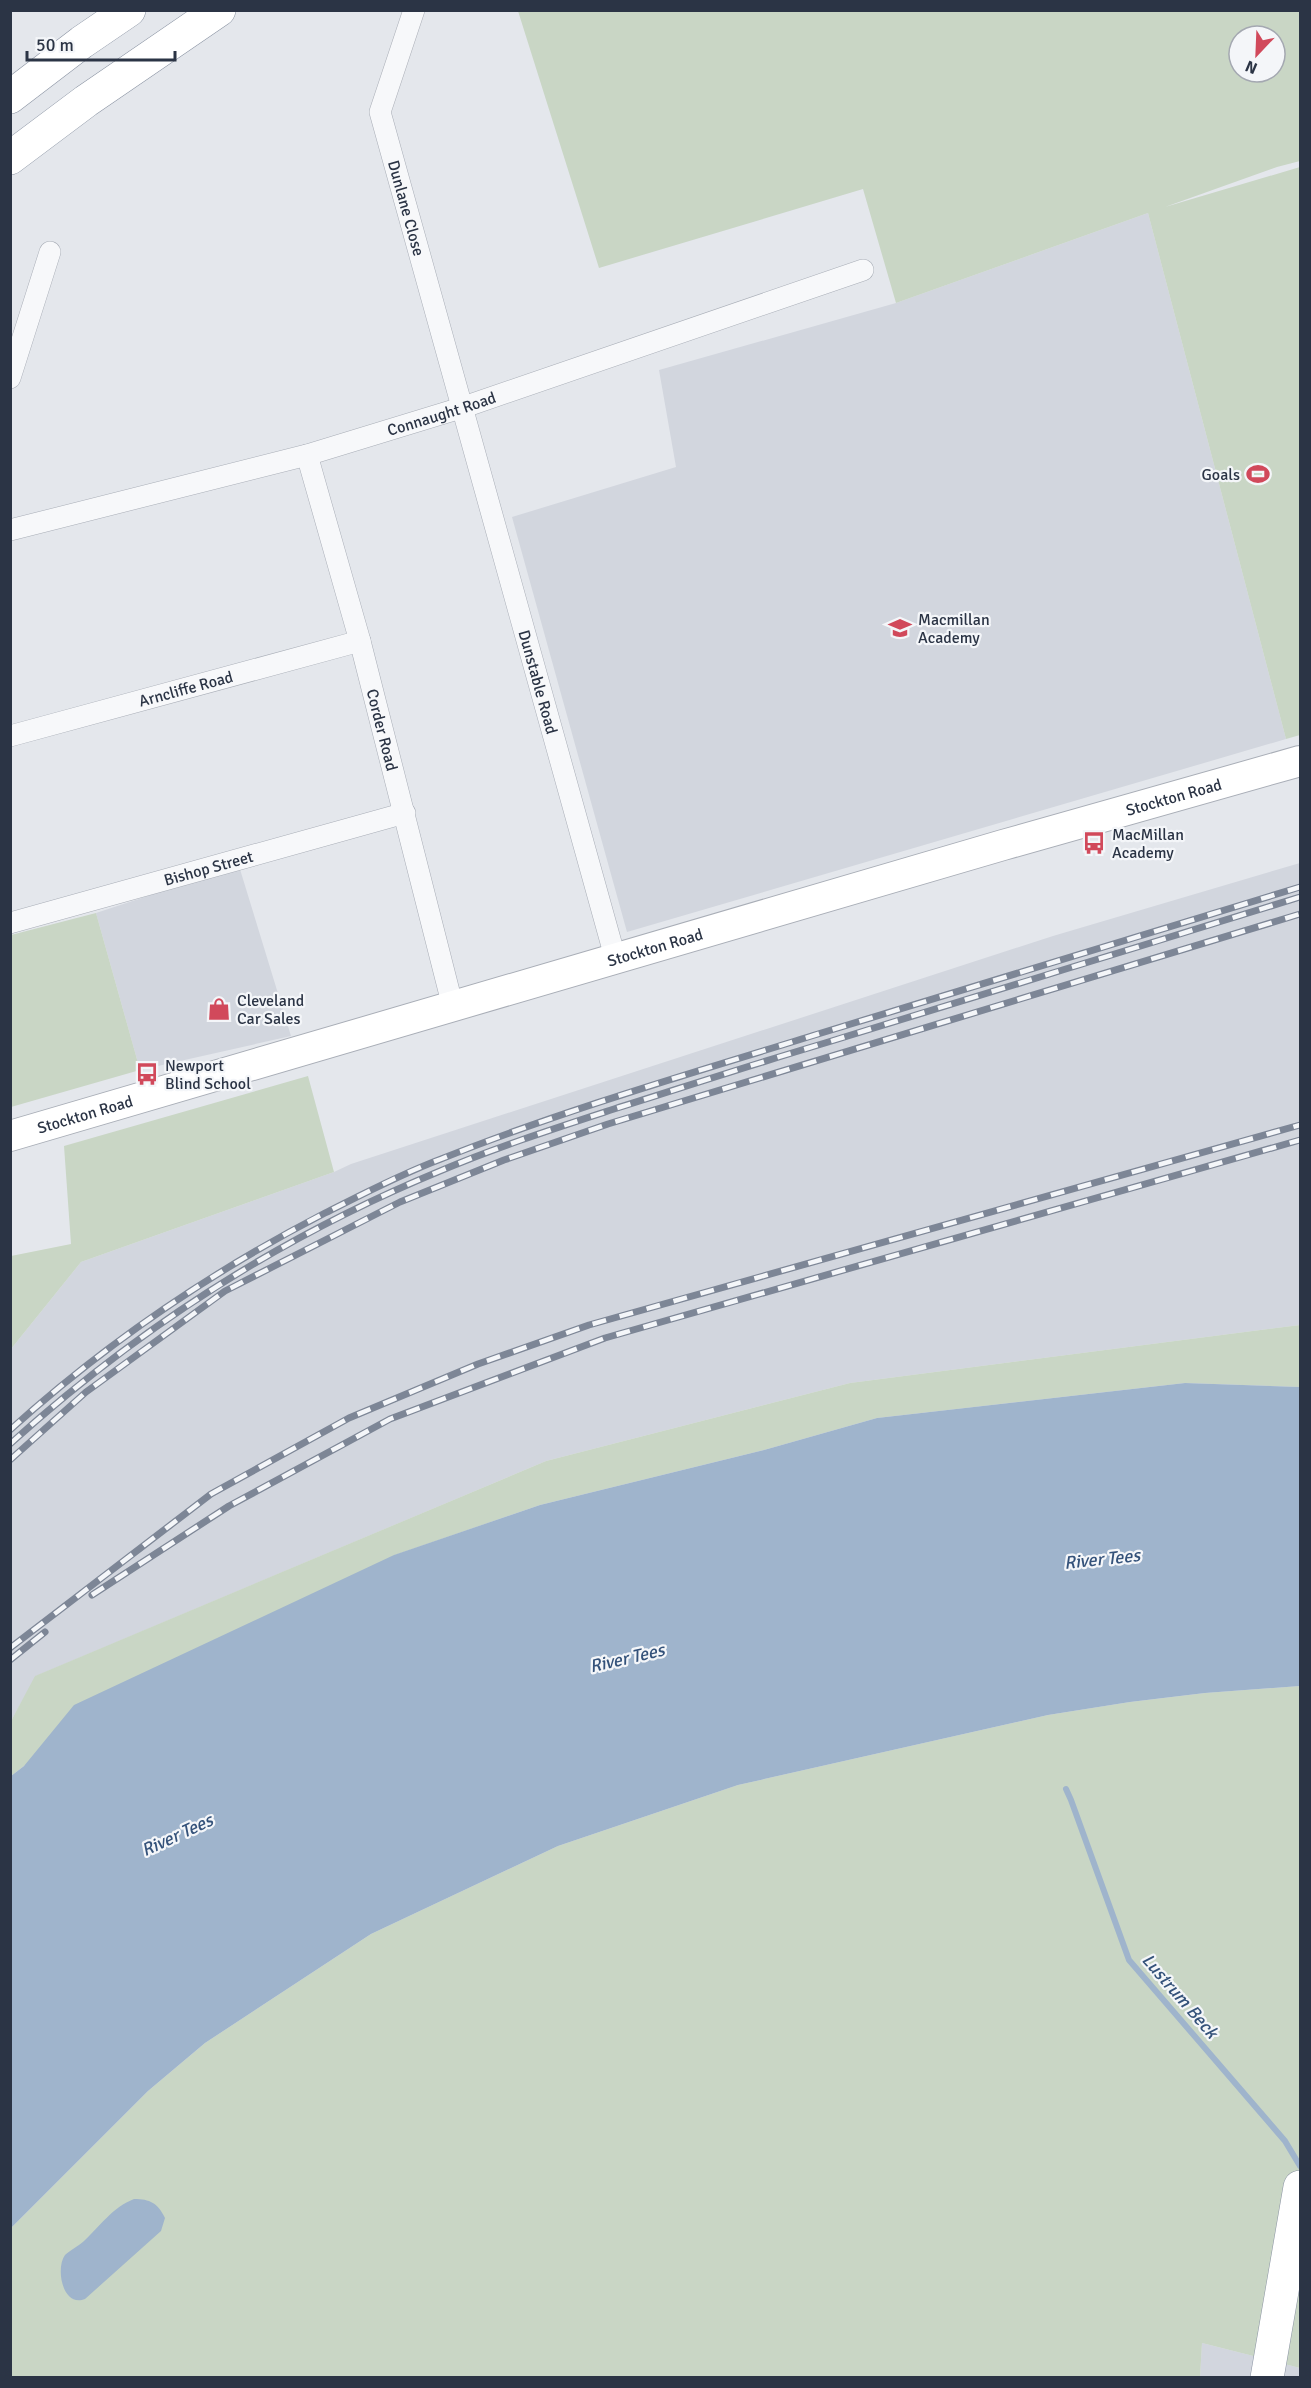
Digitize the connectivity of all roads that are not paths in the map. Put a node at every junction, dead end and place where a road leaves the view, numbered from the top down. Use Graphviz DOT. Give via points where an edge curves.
graph roads {
  1 [pos="129,10"];
  2 [pos="219,10"];
  3 [pos="414,10"];
  4 [pos="10,97"];
  5 [pos="10,158"];
  6 [pos="50,252"];
  7 [pos="863,270"];
  8 [pos="12,370"];
  9 [pos="464,407"];
  10 [pos="306,455"];
  11 [pos="10,530"];
  12 [pos="360,641"];
  13 [pos="10,736"];
  14 [pos="1300,761"];
  15 [pos="405,813"];
  16 [pos="10,923"];
  17 [pos="615,957"];
  18 [pos="453,1007"];
  19 [pos="10,1136"];
  20 [pos="1300,2187"];
  21 [pos="1268,2378"];
  1 -- 4 [label="highway"];
  2 -- 5 [label="highway"];
  3 -- 9 [label="street, Dunlane Close" via="380,112"];
  6 -- 8 [label="street"];
  7 -- 9 [label="street, Connaught Road"];
  9 -- 10 [label="street, Connaught Road"];
  9 -- 17 [label="street, Dunstable Road"];
  10 -- 11 [label="street, Connaught Road"];
  10 -- 12 [label="street, Corder Road"];
  12 -- 13 [label="street, Arncliffe Road"];
  12 -- 15 [label="street, Corder Road"];
  14 -- 17 [label="main road, Stockton Road"];
  15 -- 16 [label="street, Bishop Street"];
  15 -- 18 [label="street, Corder Road"];
  17 -- 18 [label="main road, Stockton Road"];
  18 -- 19 [label="main road, Stockton Road"];
  20 -- 21 [label="highway"];
}
